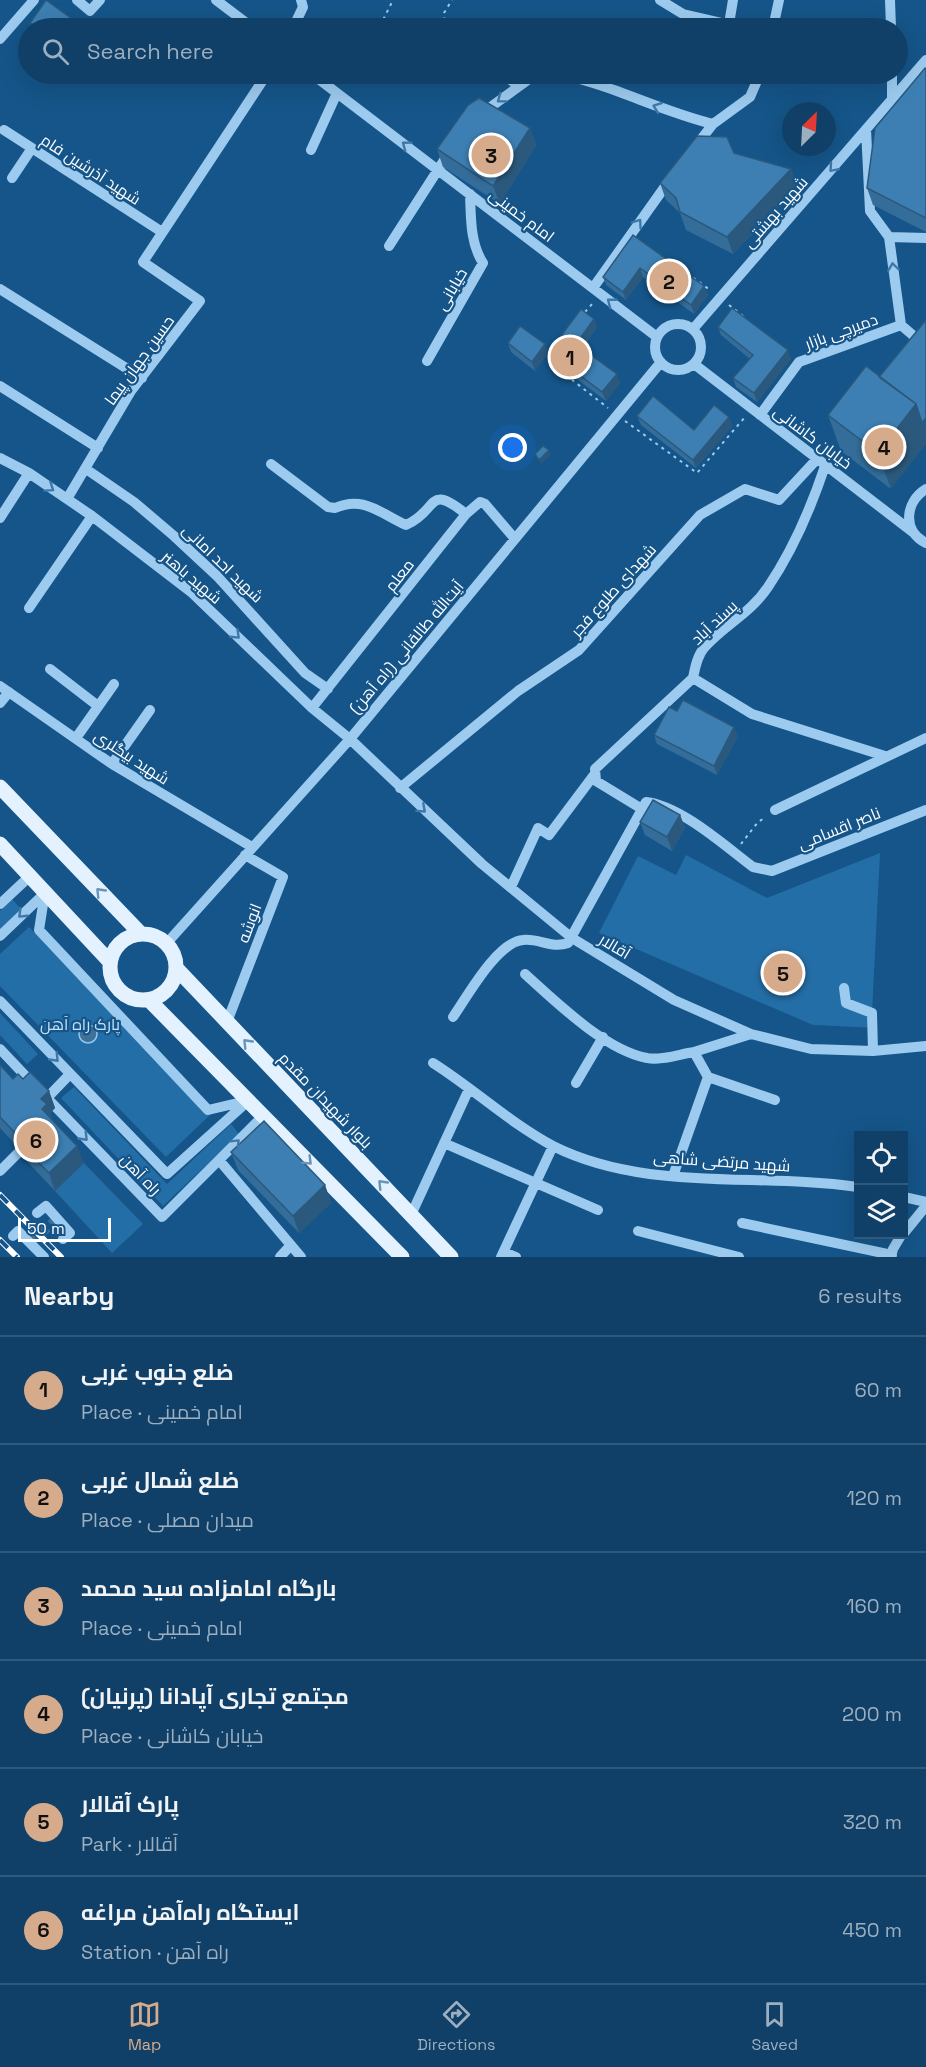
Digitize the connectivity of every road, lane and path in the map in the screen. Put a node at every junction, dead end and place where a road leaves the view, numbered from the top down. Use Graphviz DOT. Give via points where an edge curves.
graph roads {
  1 [pos="34,0"];
  2 [pos="77,0"];
  3 [pos="100,0"];
  4 [pos="216,0"];
  5 [pos="301,0"];
  6 [pos="393,0"];
  7 [pos="452,0"];
  8 [pos="660,0"];
  9 [pos="734,0"];
  10 [pos="779,0"];
  11 [pos="890,0"];
  12 [pos="18,18"];
  13 [pos="18,18"];
  14 [pos="240,18"];
  15 [pos="298,18"];
  16 [pos="384,18"];
  17 [pos="444,18"];
  18 [pos="701,18"];
  19 [pos="730,18"];
  20 [pos="775,18"];
  21 [pos="891,18"];
  22 [pos="0,39"];
  23 [pos="926,60"];
  24 [pos="910,79"];
  25 [pos="260,84"];
  26 [pos="325,84"];
  27 [pos="516,84"];
  28 [pos="522,84"];
  29 [pos="597,84"];
  30 [pos="756,84"];
  31 [pos="892,84"];
  32 [pos="906,84"];
  33 [pos="926,84"];
  34 [pos="519,86"];
  35 [pos="337,93"];
  36 [pos="892,99"];
  37 [pos="472,121"];
  38 [pos="713,124"];
  39 [pos="866,129"];
  40 [pos="4,130"];
  41 [pos="455,143"];
  42 [pos="32,148"];
  43 [pos="311,150"];
  44 [pos="438,170"];
  45 [pos="12,178"];
  46 [pos="470,194"];
  47 [pos="162,232"];
  48 [pos="889,237"];
  49 [pos="926,238"];
  50 [pos="389,246"];
  51 [pos="667,259"];
  52 [pos="0,289"];
  53 [pos="596,291"];
  54 [pos="720,298"];
  55 [pos="580,319"];
  56 [pos="747,319"];
  57 [pos="901,325"];
  58 [pos="693,329"];
  59 [pos="657,338"];
  60 [pos="925,346"];
  61 [pos="554,352"];
  62 [pos="427,360"];
  63 [pos="661,362"];
  64 [pos="694,364"];
  65 [pos="142,378"];
  66 [pos="0,386"];
  67 [pos="756,412"];
  68 [pos="617,415"];
  69 [pos="98,448"];
  70 [pos="0,458"];
  71 [pos="821,462"];
  72 [pos="271,464"];
  73 [pos="86,469"];
  74 [pos="29,473"];
  75 [pos="926,489"];
  76 [pos="67,499"];
  77 [pos="465,514"];
  78 [pos="92,516"];
  79 [pos="0,518"];
  80 [pos="914,533"];
  81 [pos="515,539"];
  82 [pos="926,543"];
  83 [pos="29,608"];
  84 [pos="50,669"];
  85 [pos="693,678"];
  86 [pos="114,684"];
  87 [pos="4,689"];
  88 [pos="328,689"];
  89 [pos="0,703"];
  90 [pos="98,706"];
  91 [pos="312,708"];
  92 [pos="150,710"];
  93 [pos="76,738"];
  94 [pos="926,738"];
  95 [pos="350,739"];
  96 [pos="885,756"];
  97 [pos="112,764"];
  98 [pos="594,775"];
  99 [pos="0,787"];
  100 [pos="400,788"];
  101 [pos="642,809"];
  102 [pos="776,810"];
  103 [pos="926,810"];
  104 [pos="0,844"];
  105 [pos="248,851"];
  106 [pos="734,853"];
  107 [pos="30,876"];
  108 [pos="511,887"];
  109 [pos="45,892"];
  110 [pos="0,904"];
  111 [pos="141,934"];
  112 [pos="0,936"];
  113 [pos="572,938"];
  114 [pos="165,944"];
  115 [pos="110,962"];
  116 [pos="176,968"];
  117 [pos="525,974"];
  118 [pos="844,988"];
  119 [pos="149,1000"];
  120 [pos="0,1001"];
  121 [pos="453,1017"];
  122 [pos="227,1022"];
  123 [pos="751,1034"];
  124 [pos="603,1037"];
  125 [pos="926,1046"];
  126 [pos="0,1049"];
  127 [pos="873,1051"];
  128 [pos="694,1052"];
  129 [pos="434,1063"];
  130 [pos="70,1074"];
  131 [pos="708,1077"];
  132 [pos="576,1083"];
  133 [pos="469,1089"];
  134 [pos="47,1098"];
  135 [pos="775,1100"];
  136 [pos="248,1101"];
  137 [pos="263,1116"];
  138 [pos="38,1134"];
  139 [pos="444,1143"];
  140 [pos="553,1146"];
  141 [pos="219,1160"];
  142 [pos="0,1171"];
  143 [pos="673,1176"];
  144 [pos="535,1184"];
  145 [pos="854,1187"];
  146 [pos="908,1198"];
  147 [pos="926,1202"];
  148 [pos="926,1206"];
  149 [pos="598,1210"];
  150 [pos="37,1212"];
  151 [pos="411,1215"];
  152 [pos="742,1223"];
  153 [pos="908,1228"];
  154 [pos="638,1230"];
  155 [pos="13,1236"];
  156 [pos="63,1239"];
  157 [pos="900,1239"];
  158 [pos="291,1245"];
  159 [pos="502,1254"];
  160 [pos="733,1256"];
  161 [pos="892,1256"];
  162 [pos="44,1257"];
  163 [pos="280,1257"];
  164 [pos="301,1257"];
  165 [pos="402,1257"];
  166 [pos="451,1257"];
  167 [pos="516,1257"];
  1 -- 12 [label="street"];
  2 -- 3 [label="street" via="90,11"];
  4 -- 14 [label="street"];
  5 -- 15 [label="street" via="303,7"];
  6 -- 16 [label="path"];
  7 -- 17 [label="path"];
  8 -- 18 [label="street" via="682,14"];
  9 -- 19 [label="street"];
  10 -- 20 [label="street"];
  11 -- 21 [label="street"];
  13 -- 22 [label="street"];
  23 -- 24 [label="street, شهید بهشتی"];
  24 -- 33 [label="street"];
  25 -- 47 [label="street"];
  26 -- 35 [label="street, امام خمینی"];
  27 -- 34 [label="street"];
  28 -- 34 [label="street"];
  38 -- 29 [label="street, one-way"];
  30 -- 38 [label="street" via="750,97"];
  31 -- 36 [label="street"];
  32 -- 36 [label="street, شهید بهشتی"];
  34 -- 37 [label="street, one-way"];
  35 -- 43 [label="street"];
  44 -- 35 [label="street, امام خمینی, one-way"];
  36 -- 39 [label="street, شهید بهشتی"];
  53 -- 38 [label="street, one-way"];
  39 -- 48 [label="street, دمیرچی بازار" via="870,211"];
  39 -- 54 [label="street, شهید بهشتی, one-way"];
  40 -- 42 [label="street, شهید آذرشین فام"];
  41 -- 44 [label="street"];
  42 -- 45 [label="street"];
  42 -- 47 [label="street, شهید آذرشین فام"];
  44 -- 46 [label="street, امام خمینی"];
  44 -- 50 [label="street"];
  46 -- 53 [label="street, امام خمینی"];
  46 -- 62 [label="street, خیابانی" via="472,237 483,263"];
  47 -- 65 [label="street, حسین جهان پیما" via="143,262 200,301"];
  48 -- 49 [label="street"];
  57 -- 48 [label="street, دمیرچی بازار, one-way"];
  51 -- 54 [label="path"];
  52 -- 65 [label="street"];
  53 -- 55 [label="path"];
  59 -- 53 [label="street, امام خمینی, one-way"];
  54 -- 56 [label="path"];
  54 -- 58 [label="street, شهید بهشتی"];
  57 -- 60 [label="street"];
  57 -- 67 [label="street, دمیرچی بازار" via="799,362"];
  58 -- 59 [label="street" via="673,325"];
  58 -- 64 [label="street" via="701,343"];
  59 -- 63 [label="street"];
  61 -- 68 [label="path" via="548,361"];
  63 -- 64 [label="street" via="680,370"];
  63 -- 68 [label="street, (راه آهن) آیت‌الله طالقانی"];
  64 -- 67 [label="street, خیابان کاشانی"];
  65 -- 69 [label="street, حسین جهان پیما"];
  66 -- 69 [label="street"];
  67 -- 68 [label="path" via="697,472"];
  67 -- 71 [label="street, خیابان کاشانی"];
  68 -- 81 [label="street, (راه آهن) آیت‌الله طالقانی"];
  69 -- 73 [label="street, حسین جهان پیما"];
  70 -- 74 [label="street, شهید باهنر"];
  71 -- 80 [label="street, خیابان کاشانی"];
  71 -- 85 [label="street, پسند آباد" via="801,530 768,587 747,613 704,648"];
  71 -- 100 [label="street, شهدای طلوع فجر" via="779,500 745,489 700,515 579,650 518,691"];
  72 -- 77 [label="street" via="328,507 347,502 374,507 406,525 441,498"];
  73 -- 76 [label="street, حسین جهان پیما"];
  73 -- 88 [label="street, شهید احد امانی" via="174,536 239,598 305,673"];
  74 -- 76 [label="street, شهید باهنر, one-way"];
  74 -- 79 [label="street"];
  75 -- 80 [label="street" via="912,502 909,512"];
  76 -- 78 [label="street, شهید باهنر"];
  77 -- 81 [label="street" via="480,502 485,504"];
  77 -- 88 [label="street, معلم"];
  78 -- 83 [label="street"];
  78 -- 91 [label="street, شهید باهنر, one-way" via="191,592"];
  80 -- 82 [label="street, خیابان کاشانی"];
  81 -- 95 [label="street, (راه آهن) آیت‌الله طالقانی"];
  84 -- 90 [label="street"];
  85 -- 96 [label="street" via="752,714"];
  85 -- 98 [label="street, پسند آباد" via="598,763"];
  86 -- 90 [label="street"];
  87 -- 89 [label="street"];
  87 -- 93 [label="street, شهید بیگلری"];
  88 -- 91 [label="street, معلم"];
  90 -- 93 [label="street"];
  91 -- 95 [label="street, شهید باهنر"];
  92 -- 97 [label="street"];
  93 -- 97 [label="street, شهید بیگلری"];
  94 -- 96 [label="street"];
  95 -- 100 [label="street, آقالار"];
  95 -- 105 [label="street, (راه آهن) آیت‌الله طالقانی"];
  96 -- 102 [label="street"];
  97 -- 105 [label="street, شهید بیگلری"];
  98 -- 101 [label="street" via="604,787"];
  98 -- 108 [label="street, پسند آباد" via="549,835 537,828"];
  111 -- 99 [label="main road, one-way"];
  100 -- 108 [label="street, آقالار, one-way"];
  101 -- 106 [label="street" via="646,802 662,805"];
  101 -- 113 [label="street"];
  102 -- 106 [label="path" via="758,822"];
  103 -- 106 [label="street, ناصر اقسامی" via="772,871 753,867"];
  104 -- 107 [label="main road"];
  105 -- 114 [label="street, (راه آهن) آیت‌الله طالقانی"];
  105 -- 122 [label="street, انوشه" via="283,876"];
  107 -- 109 [label="main road"];
  107 -- 110 [label="street"];
  108 -- 113 [label="street, آقالار"];
  109 -- 112 [label="street, one-way"];
  109 -- 115 [label="main road"];
  109 -- 136 [label="street" via="39,930 208,1110"];
  111 -- 114 [label="main road"];
  111 -- 115 [label="main road" via="117,946"];
  113 -- 121 [label="street" via="560,946 523,940 508,945"];
  113 -- 123 [label="street, آقالار" via="674,1000"];
  114 -- 116 [label="main road"];
  115 -- 119 [label="main road" via="112,981 119,991 138,1000"];
  116 -- 119 [label="main road" via="165,992"];
  116 -- 122 [label="main road, بلوار شهیدان مقدم"];
  117 -- 124 [label="street" via="579,1022"];
  118 -- 127 [label="street" via="846,1003 872,1013"];
  119 -- 136 [label="main road"];
  120 -- 130 [label="street, راه آهن, one-way"];
  151 -- 122 [label="main road, بلوار شهیدان مقدم, one-way"];
  123 -- 127 [label="street, آقالار" via="811,1048"];
  123 -- 128 [label="street"];
  124 -- 128 [label="street" via="648,1059"];
  124 -- 132 [label="street"];
  125 -- 127 [label="street, آقالار"];
  126 -- 134 [label="street, راه آهن" via="27,1085"];
  128 -- 131 [label="street"];
  129 -- 133 [label="street, شهید مرتضی شاهی"];
  130 -- 134 [label="street"];
  130 -- 136 [label="street, راه آهن" via="167,1174"];
  131 -- 135 [label="street"];
  131 -- 143 [label="street"];
  133 -- 139 [label="street"];
  133 -- 140 [label="street, شهید مرتضی شاهی"];
  134 -- 141 [label="street, راه آهن, one-way" via="57,1115 162,1217"];
  136 -- 137 [label="main road"];
  141 -- 137 [label="street, راه آهن, one-way"];
  137 -- 165 [label="main road, one-way"];
  138 -- 142 [label="street"];
  139 -- 144 [label="street"];
  139 -- 151 [label="street"];
  140 -- 143 [label="street, شهید مرتضی شاهی" via="603,1164"];
  140 -- 144 [label="street"];
  141 -- 158 [label="street"];
  143 -- 145 [label="street, شهید مرتضی شاهی"];
  144 -- 149 [label="street"];
  144 -- 159 [label="street"];
  146 -- 147 [label="street"];
  148 -- 153 [label="street"];
  150 -- 156 [label="street" via="46,1206 70,1233"];
  151 -- 166 [label="main road, بلوار شهیدان مقدم"];
  152 -- 161 [label="street"];
  154 -- 160 [label="street"];
  155 -- 162 [label="street" via="18,1231"];
  157 -- 161 [label="street"];
  158 -- 163 [label="street"];
  158 -- 164 [label="street"];
  159 -- 167 [label="street"];
}
